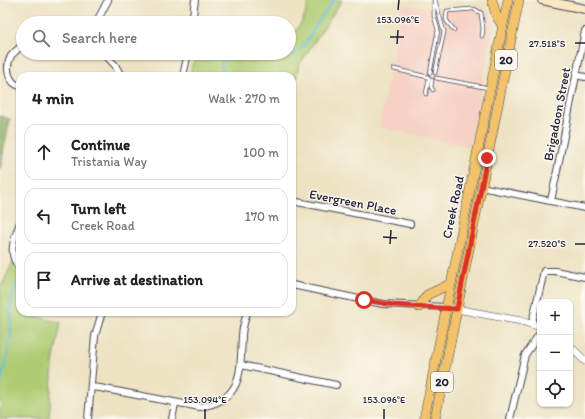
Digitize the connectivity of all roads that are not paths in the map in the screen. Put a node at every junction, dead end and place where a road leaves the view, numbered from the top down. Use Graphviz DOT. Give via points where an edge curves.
graph roads {
  1 [pos="108,0"];
  2 [pos="195,0"];
  3 [pos="434,0"];
  4 [pos="492,0"];
  5 [pos="508,0"];
  6 [pos="519,0"];
  7 [pos="542,0"];
  8 [pos="585,9"];
  9 [pos="100,16"];
  10 [pos="193,16"];
  11 [pos="503,27"];
  12 [pos="454,30"];
  13 [pos="585,31"];
  14 [pos="482,36"];
  15 [pos="433,41"];
  16 [pos="437,42"];
  17 [pos="16,51"];
  18 [pos="110,60"];
  19 [pos="186,60"];
  20 [pos="428,61"];
  21 [pos="433,61"];
  22 [pos="394,69"];
  23 [pos="118,72"];
  24 [pos="184,72"];
  25 [pos="430,73"];
  26 [pos="435,74"];
  27 [pos="576,75"];
  28 [pos="585,77"];
  29 [pos="431,78"];
  30 [pos="16,84"];
  31 [pos="490,89"];
  32 [pos="433,90"];
  33 [pos="426,94"];
  34 [pos="481,187"];
  35 [pos="551,201"];
  36 [pos="296,202"];
  37 [pos="585,208"];
  38 [pos="410,224"];
  39 [pos="16,234"];
  40 [pos="16,263"];
  41 [pos="585,277"];
  42 [pos="450,284"];
  43 [pos="296,286"];
  44 [pos="419,307"];
  45 [pos="446,307"];
  46 [pos="457,309"];
  47 [pos="101,316"];
  48 [pos="246,316"];
  49 [pos="532,323"];
  50 [pos="537,326"];
  51 [pos="539,335"];
  52 [pos="573,349"];
  53 [pos="585,362"];
  54 [pos="241,366"];
  55 [pos="336,385"];
  56 [pos="91,388"];
  57 [pos="175,404"];
  58 [pos="88,419"];
  59 [pos="172,419"];
  60 [pos="424,419"];
  61 [pos="435,419"];
  62 [pos="510,419"];
  1 -- 9 [label="street"];
  2 -- 10 [label="street"];
  3 -- 16 [label="lane"];
  3 -- 26 [label="lane" via="444,32"];
  4 -- 11 [label="main road"];
  5 -- 11 [label="main road, Creek Road / 20"];
  6 -- 34 [label="main road, Creek Road / 20"];
  7 -- 8 [label="main road"];
  11 -- 31 [label="main road, Creek Road / 20"];
  12 -- 14 [label="lane" via="446,20 447,11 473,9 481,13"];
  13 -- 27 [label="street, Brigadoon Street"];
  15 -- 16 [label="lane"];
  16 -- 21 [label="lane"];
  17 -- 30 [label="street" via="10,57 8,73 11,81"];
  18 -- 23 [label="street"];
  19 -- 24 [label="street"];
  20 -- 21 [label="lane"];
  21 -- 25 [label="lane"];
  22 -- 29 [label="lane"];
  27 -- 28 [label="street"];
  27 -- 35 [label="street, Brigadoon Street"];
  29 -- 31 [label="lane"];
  29 -- 32 [label="lane" via="430,87"];
  29 -- 33 [label="lane"];
  31 -- 42 [label="main road, Creek Road / 20"];
  34 -- 35 [label="street"];
  34 -- 46 [label="main road, Creek Road / 20"];
  35 -- 37 [label="street"];
  36 -- 38 [label="street, Evergreen Place"];
  39 -- 40 [label="street" via="12,245"];
  41 -- 49 [label="street" via="544,271"];
  42 -- 44 [label="main road" via="427,295"];
  42 -- 45 [label="main road, Creek Road / 20"];
  43 -- 44 [label="street" via="383,304"];
  44 -- 45 [label="street"];
  45 -- 46 [label="street"];
  45 -- 60 [label="main road, Creek Road / 20"];
  46 -- 49 [label="street"];
  46 -- 61 [label="main road, Creek Road / 20"];
  47 -- 56 [label="street" via="95,336"];
  48 -- 54 [label="street" via="242,334"];
  49 -- 50 [label="street"];
  51 -- 62 [label="street" via="525,356"];
  52 -- 53 [label="street"];
  54 -- 55 [label="street"];
  54 -- 57 [label="street" via="234,388 225,399 214,405 200,407"];
  56 -- 57 [label="street"];
  56 -- 58 [label="street"];
  57 -- 59 [label="street"];
}
